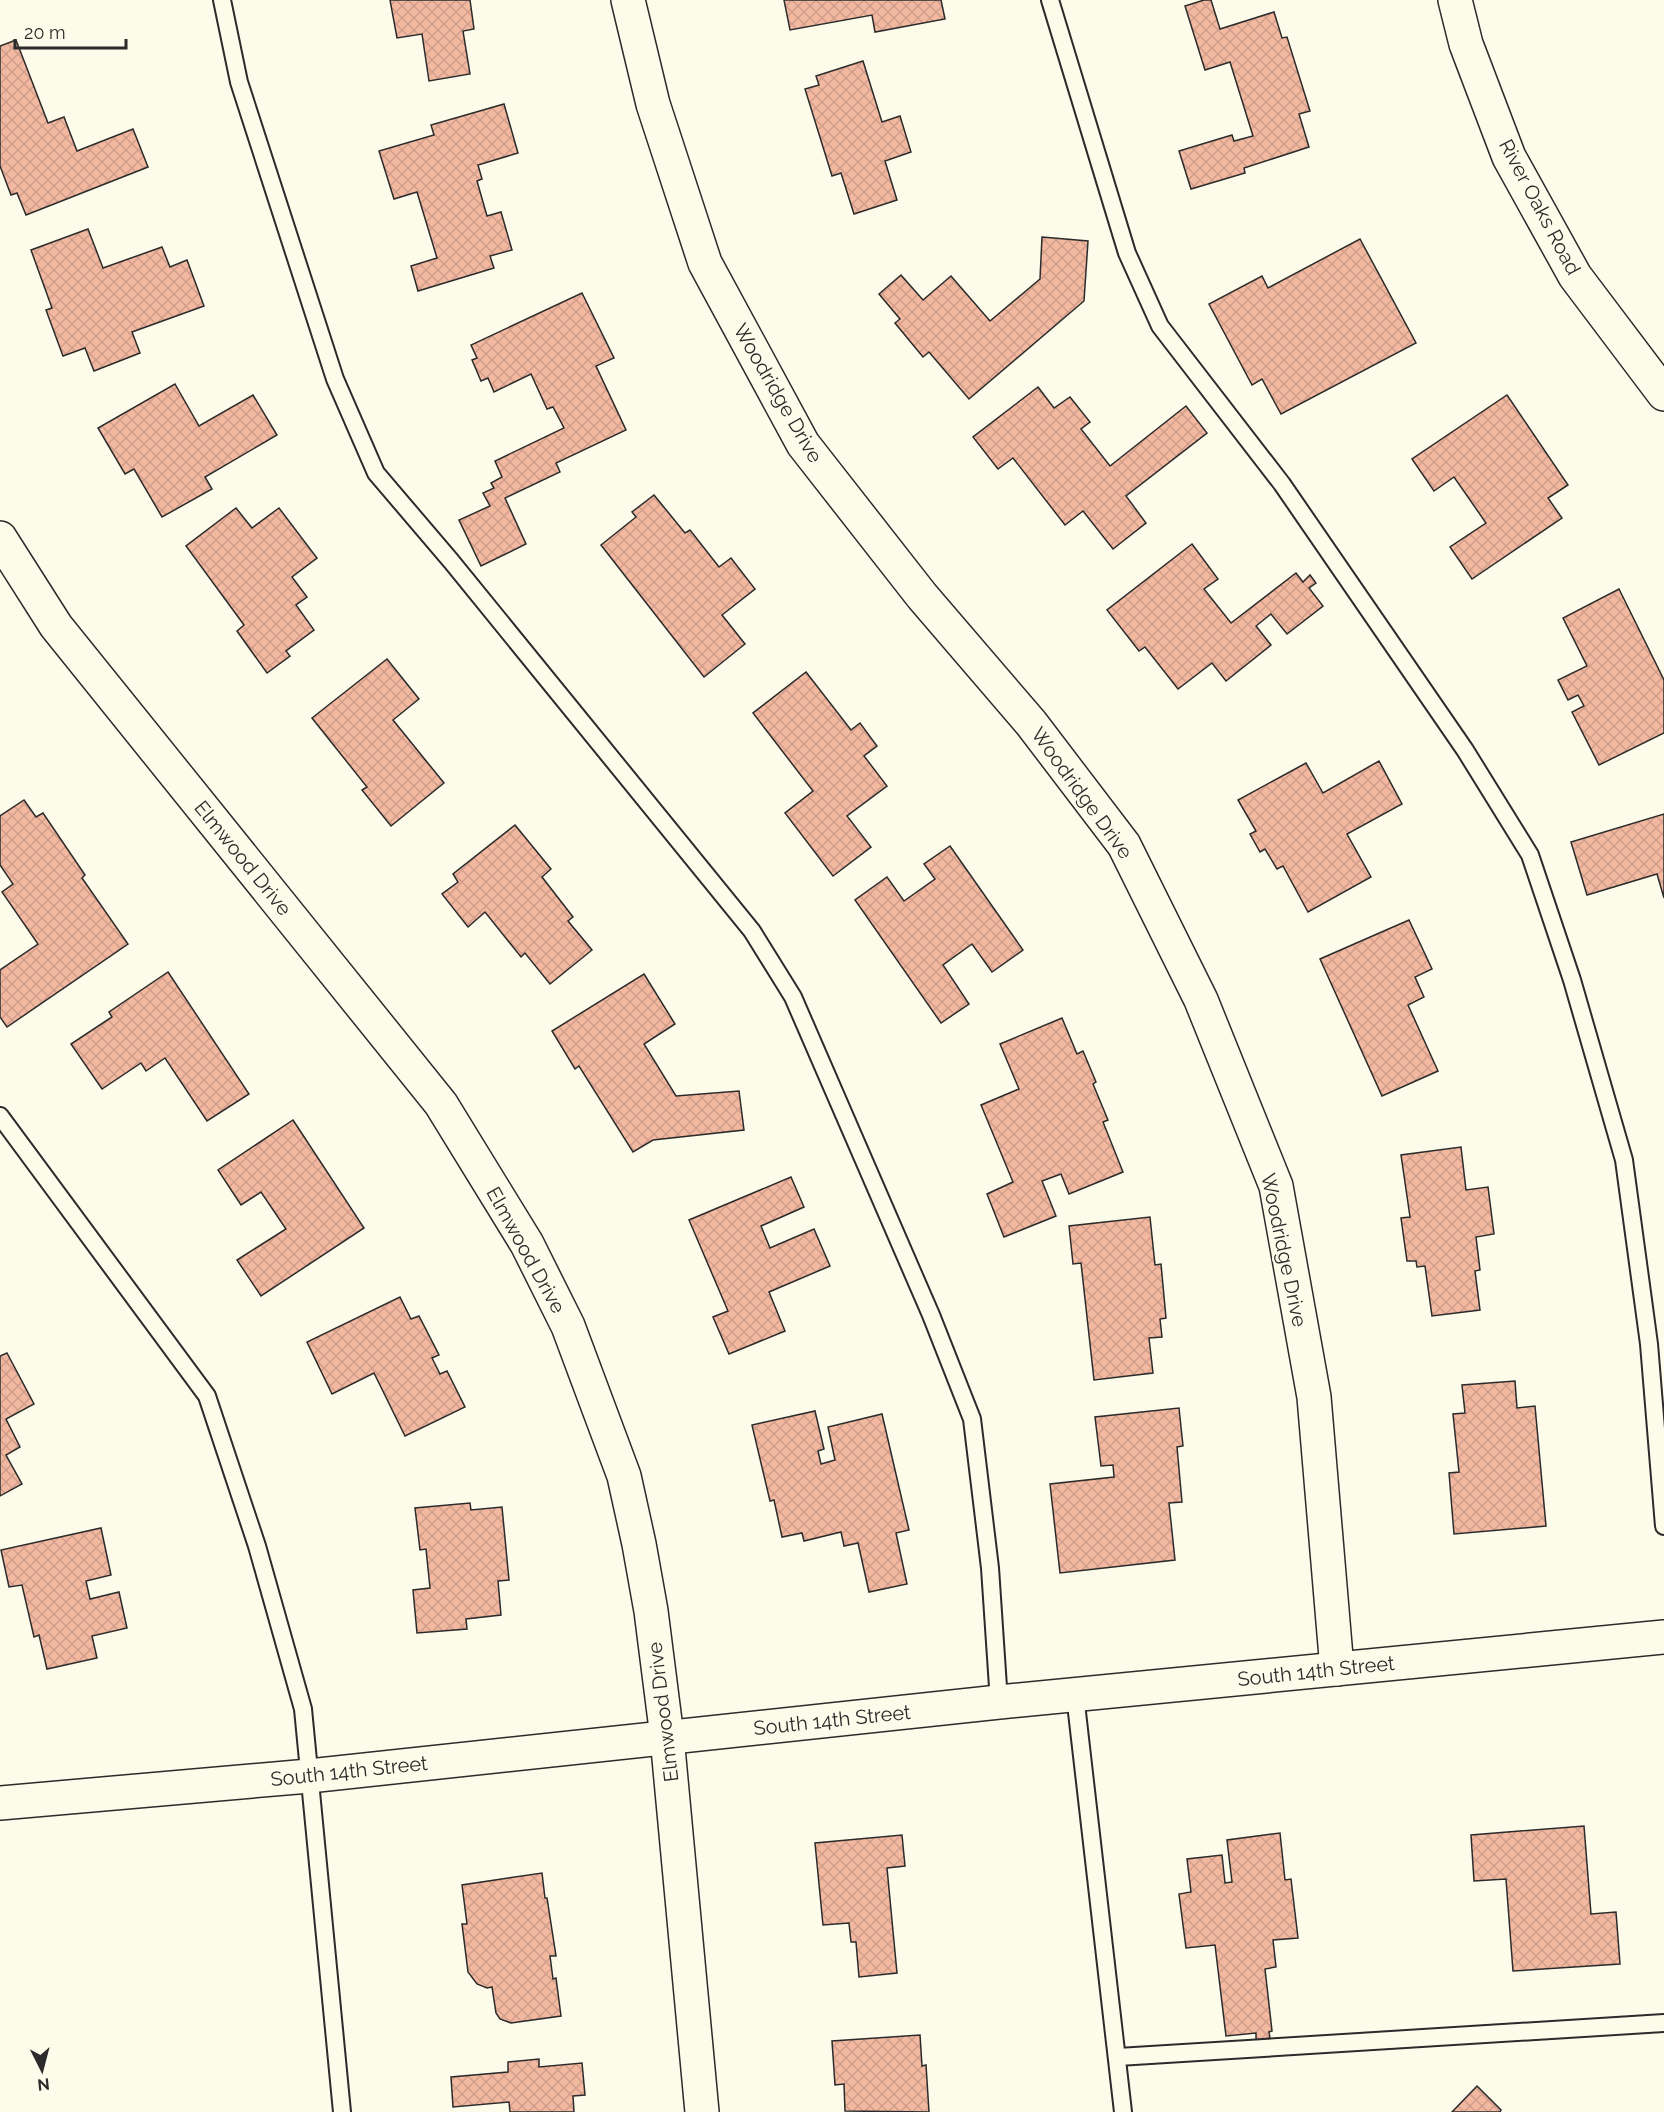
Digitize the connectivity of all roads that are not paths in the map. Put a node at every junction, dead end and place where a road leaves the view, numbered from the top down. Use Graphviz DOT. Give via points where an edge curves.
graph roads {
  1 [pos="222,0"];
  2 [pos="628,0"];
  3 [pos="1050,0"];
  4 [pos="1455,0"];
  5 [pos="1664,393"];
  6 [pos="0,538"];
  7 [pos="0,1116"];
  8 [pos="1664,1526"];
  9 [pos="1664,1637"];
  10 [pos="1337,1669"];
  11 [pos="1075,1695"];
  12 [pos="999,1702"];
  13 [pos="668,1737"];
  14 [pos="309,1776"];
  15 [pos="0,1803"];
  16 [pos="1664,2023"];
  17 [pos="1118,2057"];
  18 [pos="342,2112"];
  19 [pos="702,2112"];
  20 [pos="1123,2112"];
  1 -- 12 [label="lane" via="239,82 335,379 376,473 752,932 793,997 972,1419 990,1568"];
  2 -- 10 [label="street, Woodridge Drive" via="653,104 705,263 803,444 922,596 1031,723 1124,845 1201,1000 1276,1186 1314,1397"];
  3 -- 8 [label="lane" via="1128,253 1160,326 1289,494 1465,750 1530,855 1572,980 1624,1160 1649,1344"];
  4 -- 5 [label="street, River Oaks Road" via="1466,44 1509,157 1575,276"];
  6 -- 13 [label="street, Elmwood Drive" via="56,626 441,1104 527,1244 568,1326 624,1476 651,1611"];
  7 -- 14 [label="lane" via="207,1396 257,1546 303,1709"];
  9 -- 10 [label="street, South 14th Street"];
  10 -- 11 [label="street, South 14th Street"];
  11 -- 12 [label="street, South 14th Street"];
  11 -- 17 [label="lane"];
  12 -- 13 [label="street, South 14th Street"];
  13 -- 14 [label="street, South 14th Street"];
  13 -- 19 [label="street, Elmwood Drive"];
  14 -- 15 [label="street, South 14th Street"];
  14 -- 18 [label="lane"];
  16 -- 17 [label="lane"];
  17 -- 20 [label="lane"];
}
